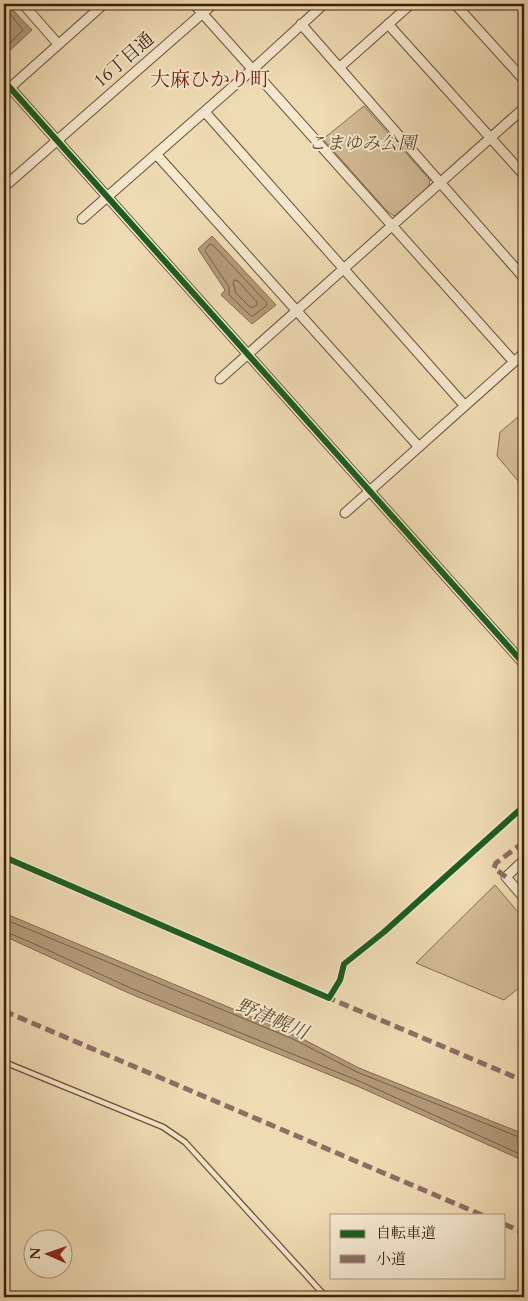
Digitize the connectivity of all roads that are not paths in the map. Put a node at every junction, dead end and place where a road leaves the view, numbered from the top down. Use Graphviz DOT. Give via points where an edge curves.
graph roads {
  1 [pos="23,4"];
  2 [pos="104,4"];
  3 [pos="194,4"];
  4 [pos="213,4"];
  5 [pos="324,4"];
  6 [pos="411,4"];
  7 [pos="455,4"];
  8 [pos="202,13"];
  9 [pos="301,24"];
  10 [pos="388,24"];
  11 [pos="58,44"];
  12 [pos="340,67"];
  13 [pos="253,69"];
  14 [pos="524,80"];
  15 [pos="6,88"];
  16 [pos="524,108"];
  17 [pos="205,112"];
  18 [pos="490,138"];
  19 [pos="57,141"];
  20 [pos="156,154"];
  21 [pos="524,175"];
  22 [pos="441,183"];
  23 [pos="4,187"];
  24 [pos="108,198"];
  25 [pos="82,219"];
  26 [pos="393,226"];
  27 [pos="345,268"];
  28 [pos="524,278"];
  29 [pos="297,311"];
  30 [pos="524,353"];
  31 [pos="247,355"];
  32 [pos="514,362"];
  33 [pos="220,379"];
  34 [pos="465,406"];
  35 [pos="419,447"];
  36 [pos="369,491"];
  37 [pos="345,514"];
  38 [pos="524,664"];
  39 [pos="524,806"];
  40 [pos="4,857"];
  41 [pos="524,860"];
  42 [pos="524,898"];
  43 [pos="384,932"];
  44 [pos="329,998"];
  45 [pos="4,1062"];
  46 [pos="326,1297"];
  1 -- 11 [label="street"];
  2 -- 11 [label="street"];
  3 -- 8 [label="street"];
  4 -- 8 [label="street, 16丁目通"];
  5 -- 9 [label="street"];
  6 -- 10 [label="street"];
  7 -- 14 [label="street"];
  8 -- 13 [label="street"];
  8 -- 19 [label="street, 16丁目通"];
  9 -- 12 [label="street"];
  9 -- 13 [label="street"];
  10 -- 12 [label="street"];
  10 -- 18 [label="street"];
  11 -- 15 [label="street"];
  12 -- 22 [label="street"];
  13 -- 17 [label="street"];
  13 -- 26 [label="street"];
  15 -- 19 [label="street"];
  16 -- 18 [label="street"];
  17 -- 20 [label="street"];
  17 -- 27 [label="street"];
  18 -- 21 [label="street"];
  18 -- 22 [label="street"];
  19 -- 23 [label="street, 16丁目通"];
  19 -- 24 [label="street"];
  20 -- 24 [label="street"];
  20 -- 29 [label="street"];
  22 -- 26 [label="street"];
  22 -- 28 [label="street"];
  24 -- 25 [label="street"];
  24 -- 31 [label="street"];
  26 -- 27 [label="street"];
  26 -- 32 [label="street"];
  27 -- 29 [label="street"];
  27 -- 34 [label="street"];
  29 -- 31 [label="street"];
  29 -- 35 [label="street"];
  30 -- 32 [label="street"];
  31 -- 33 [label="street"];
  31 -- 36 [label="street"];
  32 -- 34 [label="street"];
  34 -- 35 [label="street"];
  35 -- 36 [label="street"];
  36 -- 37 [label="street"];
  36 -- 38 [label="street"];
  39 -- 43 [label="lane"];
  40 -- 44 [label="lane"];
  41 -- 42 [label="street" via="506,877"];
  45 -- 46 [label="lane" via="163,1127 186,1142"];
}
